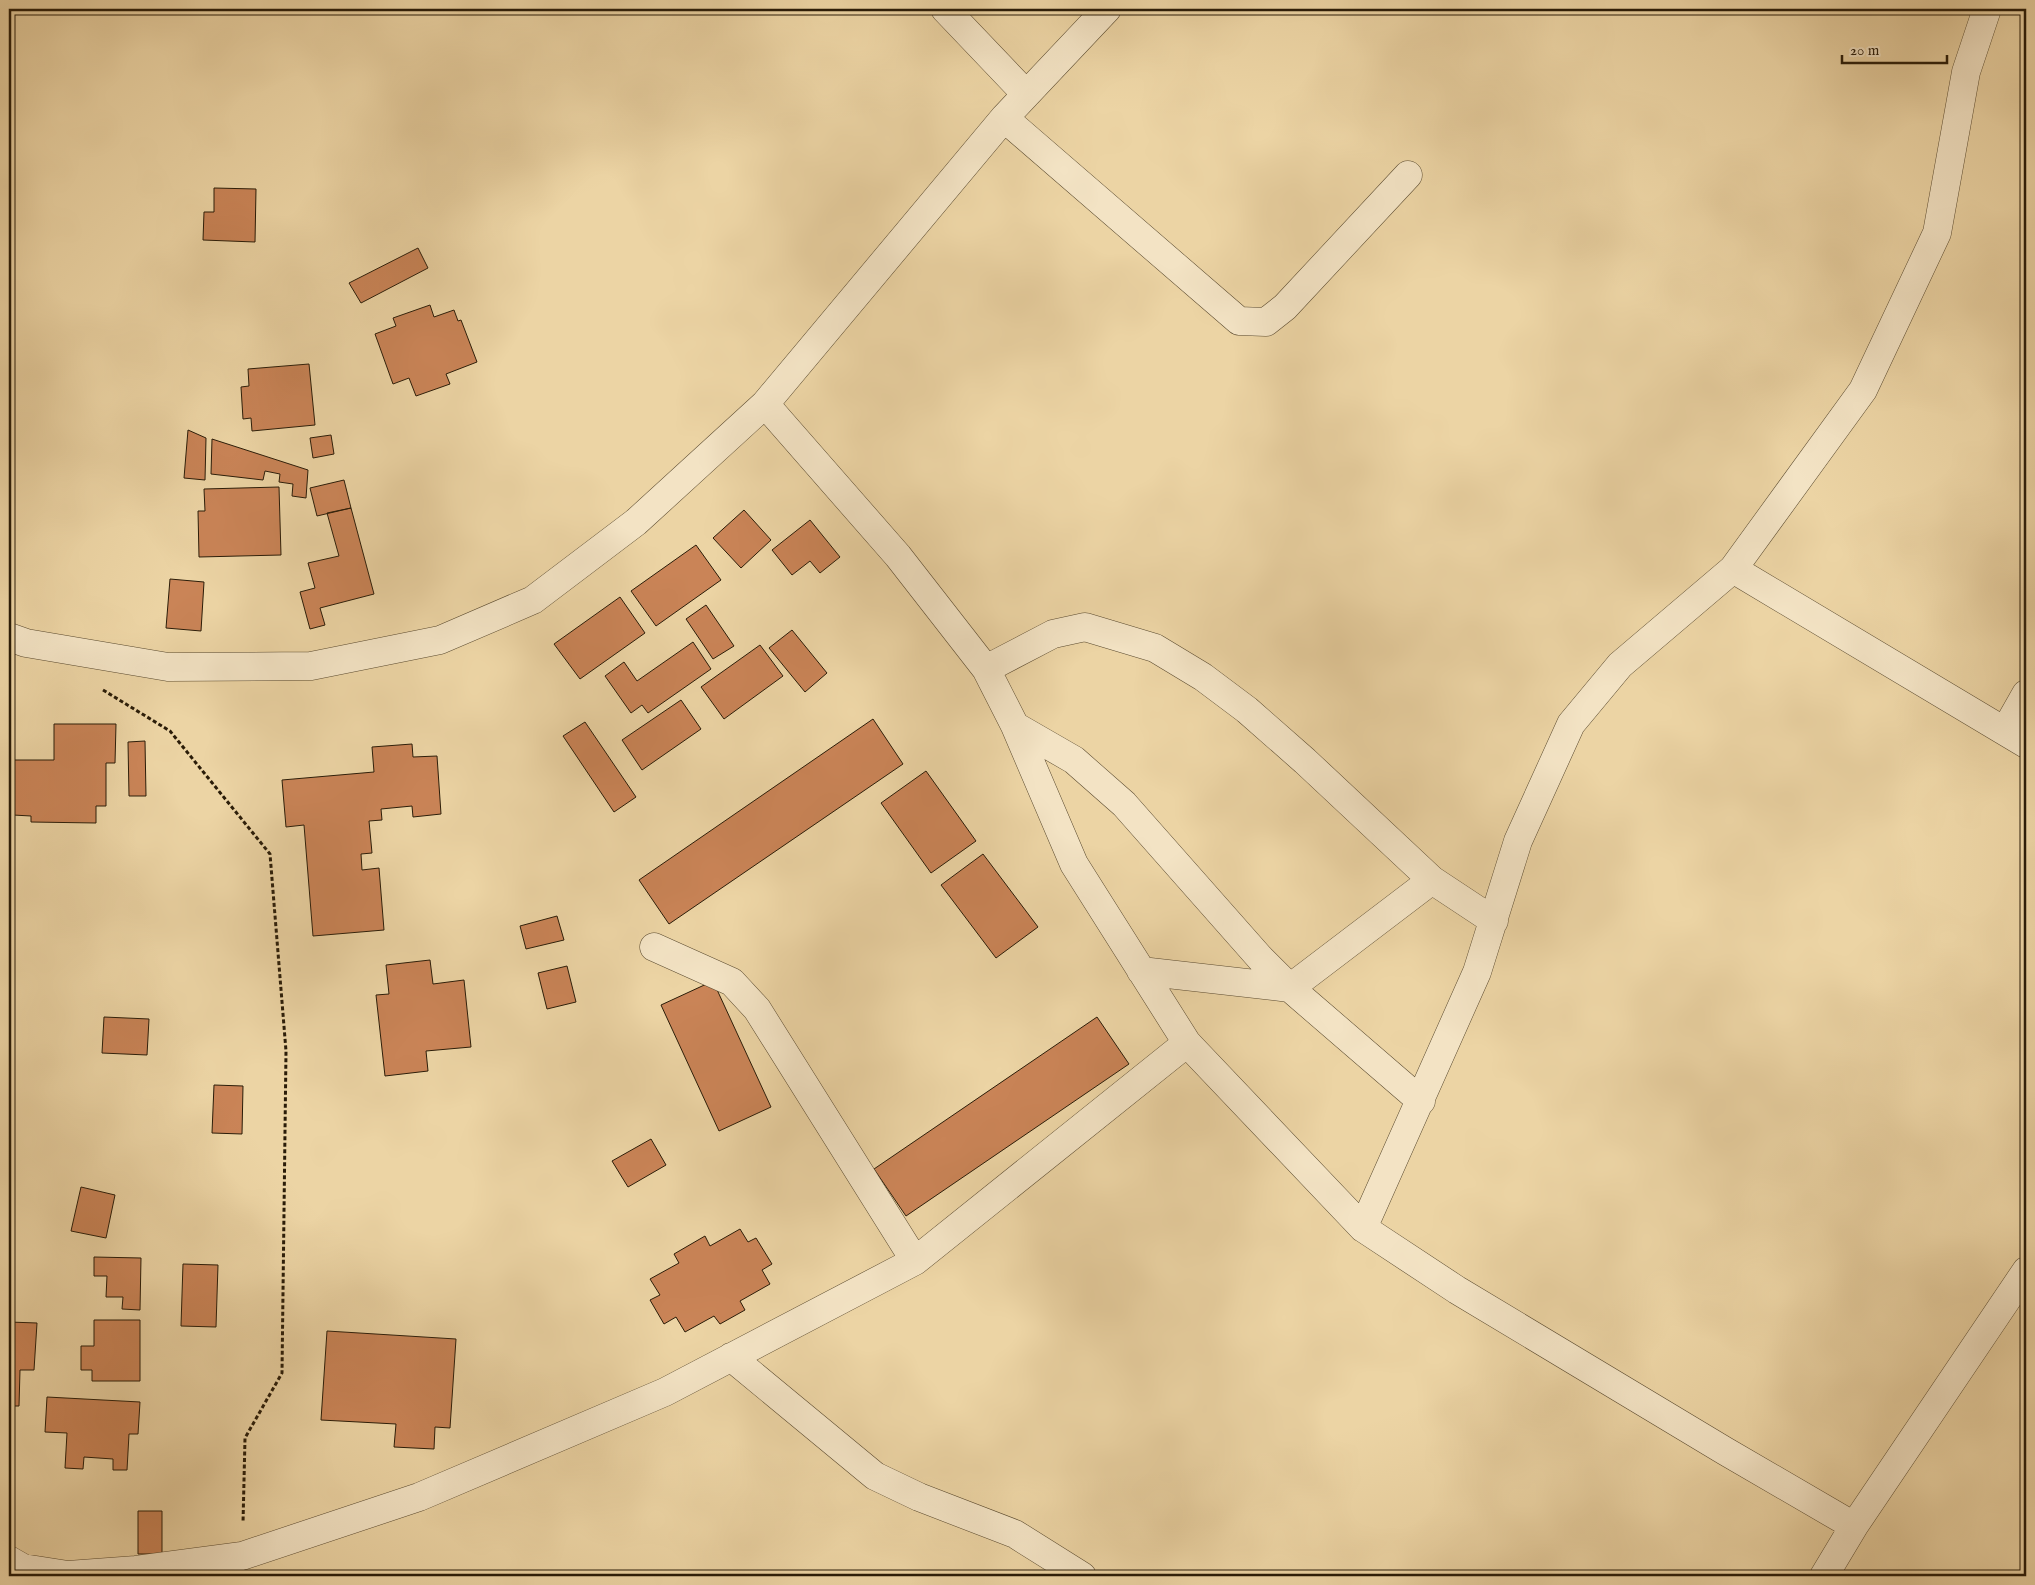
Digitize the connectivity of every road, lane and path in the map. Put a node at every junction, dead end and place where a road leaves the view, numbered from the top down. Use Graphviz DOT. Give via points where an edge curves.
graph roads {
  1 [pos="945,9"];
  2 [pos="1107,9"];
  3 [pos="1987,9"];
  4 [pos="1026,94"];
  5 [pos="1004,118"];
  6 [pos="1408,175"];
  7 [pos="765,404"];
  8 [pos="1733,569"];
  9 [pos="9,637"];
  10 [pos="986,669"];
  11 [pos="102,689"];
  12 [pos="2026,694"];
  13 [pos="1015,726"];
  14 [pos="2016,738"];
  15 [pos="1432,880"];
  16 [pos="1494,922"];
  17 [pos="654,947"];
  18 [pos="1141,971"];
  19 [pos="1290,988"];
  20 [pos="1187,1042"];
  21 [pos="1420,1101"];
  22 [pos="1362,1228"];
  23 [pos="914,1261"];
  24 [pos="2026,1271"];
  25 [pos="731,1357"];
  26 [pos="1854,1526"];
  27 [pos="242,1556"];
  28 [pos="9,1560"];
  29 [pos="68,1575"];
  30 [pos="1082,1576"];
  31 [pos="1824,1576"];
  1 -- 4 [label="street"];
  2 -- 4 [label="street"];
  3 -- 8 [label="street" via="1966,72 1937,233 1863,390"];
  4 -- 5 [label="street"];
  5 -- 6 [label="street" via="1239,321 1266,322 1285,307"];
  5 -- 7 [label="street"];
  7 -- 9 [label="street" via="636,522 533,600 440,640 311,666 168,667 26,643"];
  7 -- 10 [label="street" via="898,556"];
  8 -- 14 [label="street"];
  8 -- 16 [label="street" via="1620,665 1571,724 1518,841"];
  10 -- 13 [label="street"];
  10 -- 15 [label="street" via="1053,634 1085,627 1155,648 1203,677 1247,710"];
  11 -- 27 [label="path" via="170,730 270,854 286,1051 282,1372 245,1438"];
  12 -- 14 [label="street"];
  13 -- 18 [label="street" via="1074,864"];
  13 -- 19 [label="street" via="1074,760 1124,804"];
  15 -- 16 [label="street"];
  15 -- 19 [label="street"];
  16 -- 21 [label="street" via="1477,972"];
  17 -- 23 [label="street" via="732,982 757,1009"];
  18 -- 19 [label="street"];
  18 -- 20 [label="street"];
  19 -- 21 [label="street"];
  20 -- 22 [label="street"];
  20 -- 23 [label="street"];
  21 -- 22 [label="street"];
  22 -- 26 [label="street" via="1466,1295"];
  23 -- 25 [label="street"];
  24 -- 26 [label="street"];
  25 -- 27 [label="street" via="665,1392 418,1496"];
  25 -- 30 [label="street" via="875,1476 1015,1534"];
  26 -- 31 [label="street"];
  27 -- 29 [label="street"];
  28 -- 29 [label="street" via="23,1568"];
}
